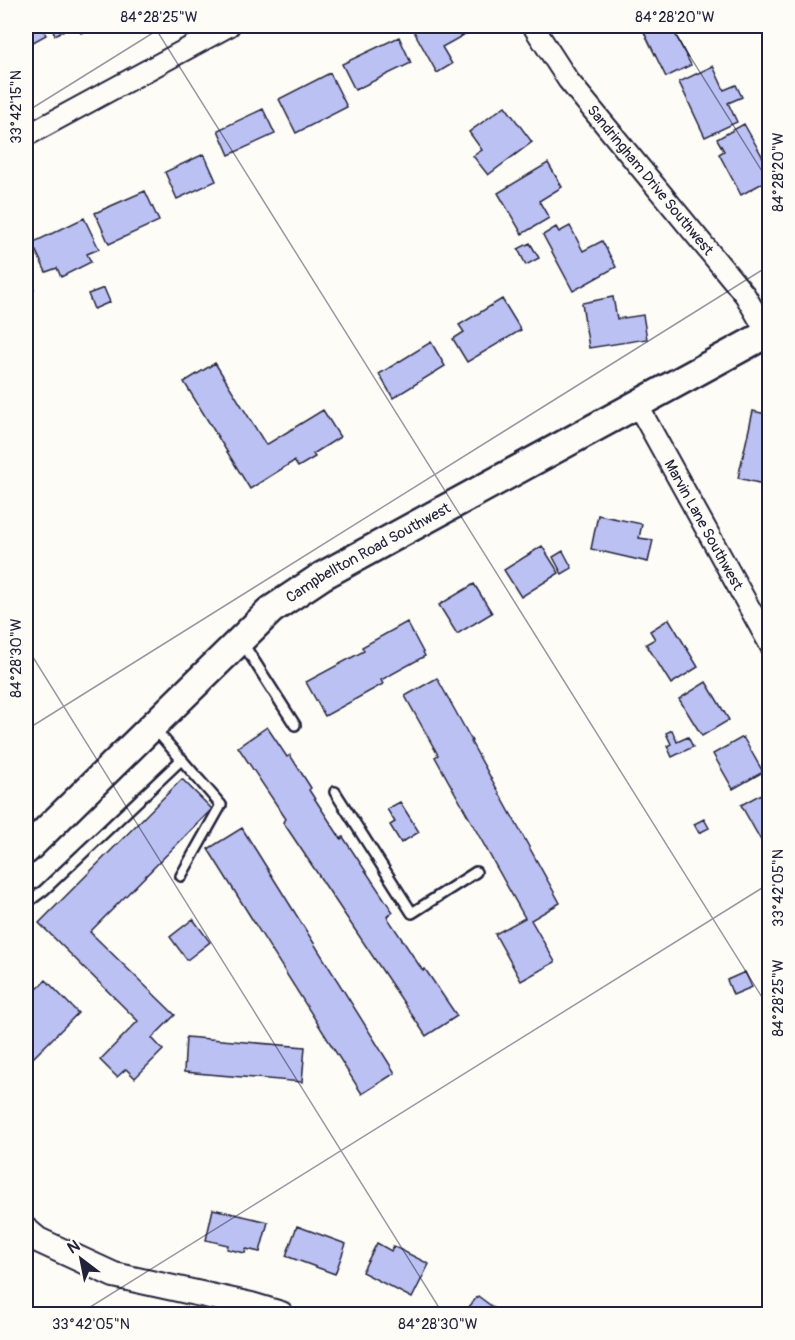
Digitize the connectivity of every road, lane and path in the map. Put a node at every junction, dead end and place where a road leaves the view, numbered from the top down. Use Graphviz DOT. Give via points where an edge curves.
graph roads {
  1 [pos="229,26"];
  2 [pos="533,26"];
  3 [pos="26,136"];
  4 [pos="768,332"];
  5 [pos="637,404"];
  6 [pos="240,640"];
  7 [pos="770,645"];
  8 [pos="295,725"];
  9 [pos="153,726"];
  10 [pos="182,759"];
  11 [pos="335,792"];
  12 [pos="26,850"];
  13 [pos="476,872"];
  14 [pos="182,876"];
  15 [pos="26,901"];
  16 [pos="26,1230"];
  17 [pos="281,1314"];
  1 -- 3 [label="street"];
  2 -- 4 [label="street, Sandringham Drive Southwest" via="568,80 745,295"];
  4 -- 5 [label="main road, Campbellton Road Southwest"];
  5 -- 6 [label="main road, Campbellton Road Southwest" via="322,576 271,610"];
  5 -- 7 [label="street, Marvin Lane Southwest"];
  6 -- 8 [label="lane"];
  6 -- 9 [label="main road, Campbellton Road Southwest"];
  9 -- 10 [label="lane"];
  9 -- 12 [label="main road, Campbellton Road Southwest"];
  10 -- 14 [label="lane" via="221,805"];
  10 -- 15 [label="lane" via="44,890"];
  11 -- 13 [label="lane" via="412,913"];
  16 -- 17 [label="street" via="38,1240 114,1275"];
}
